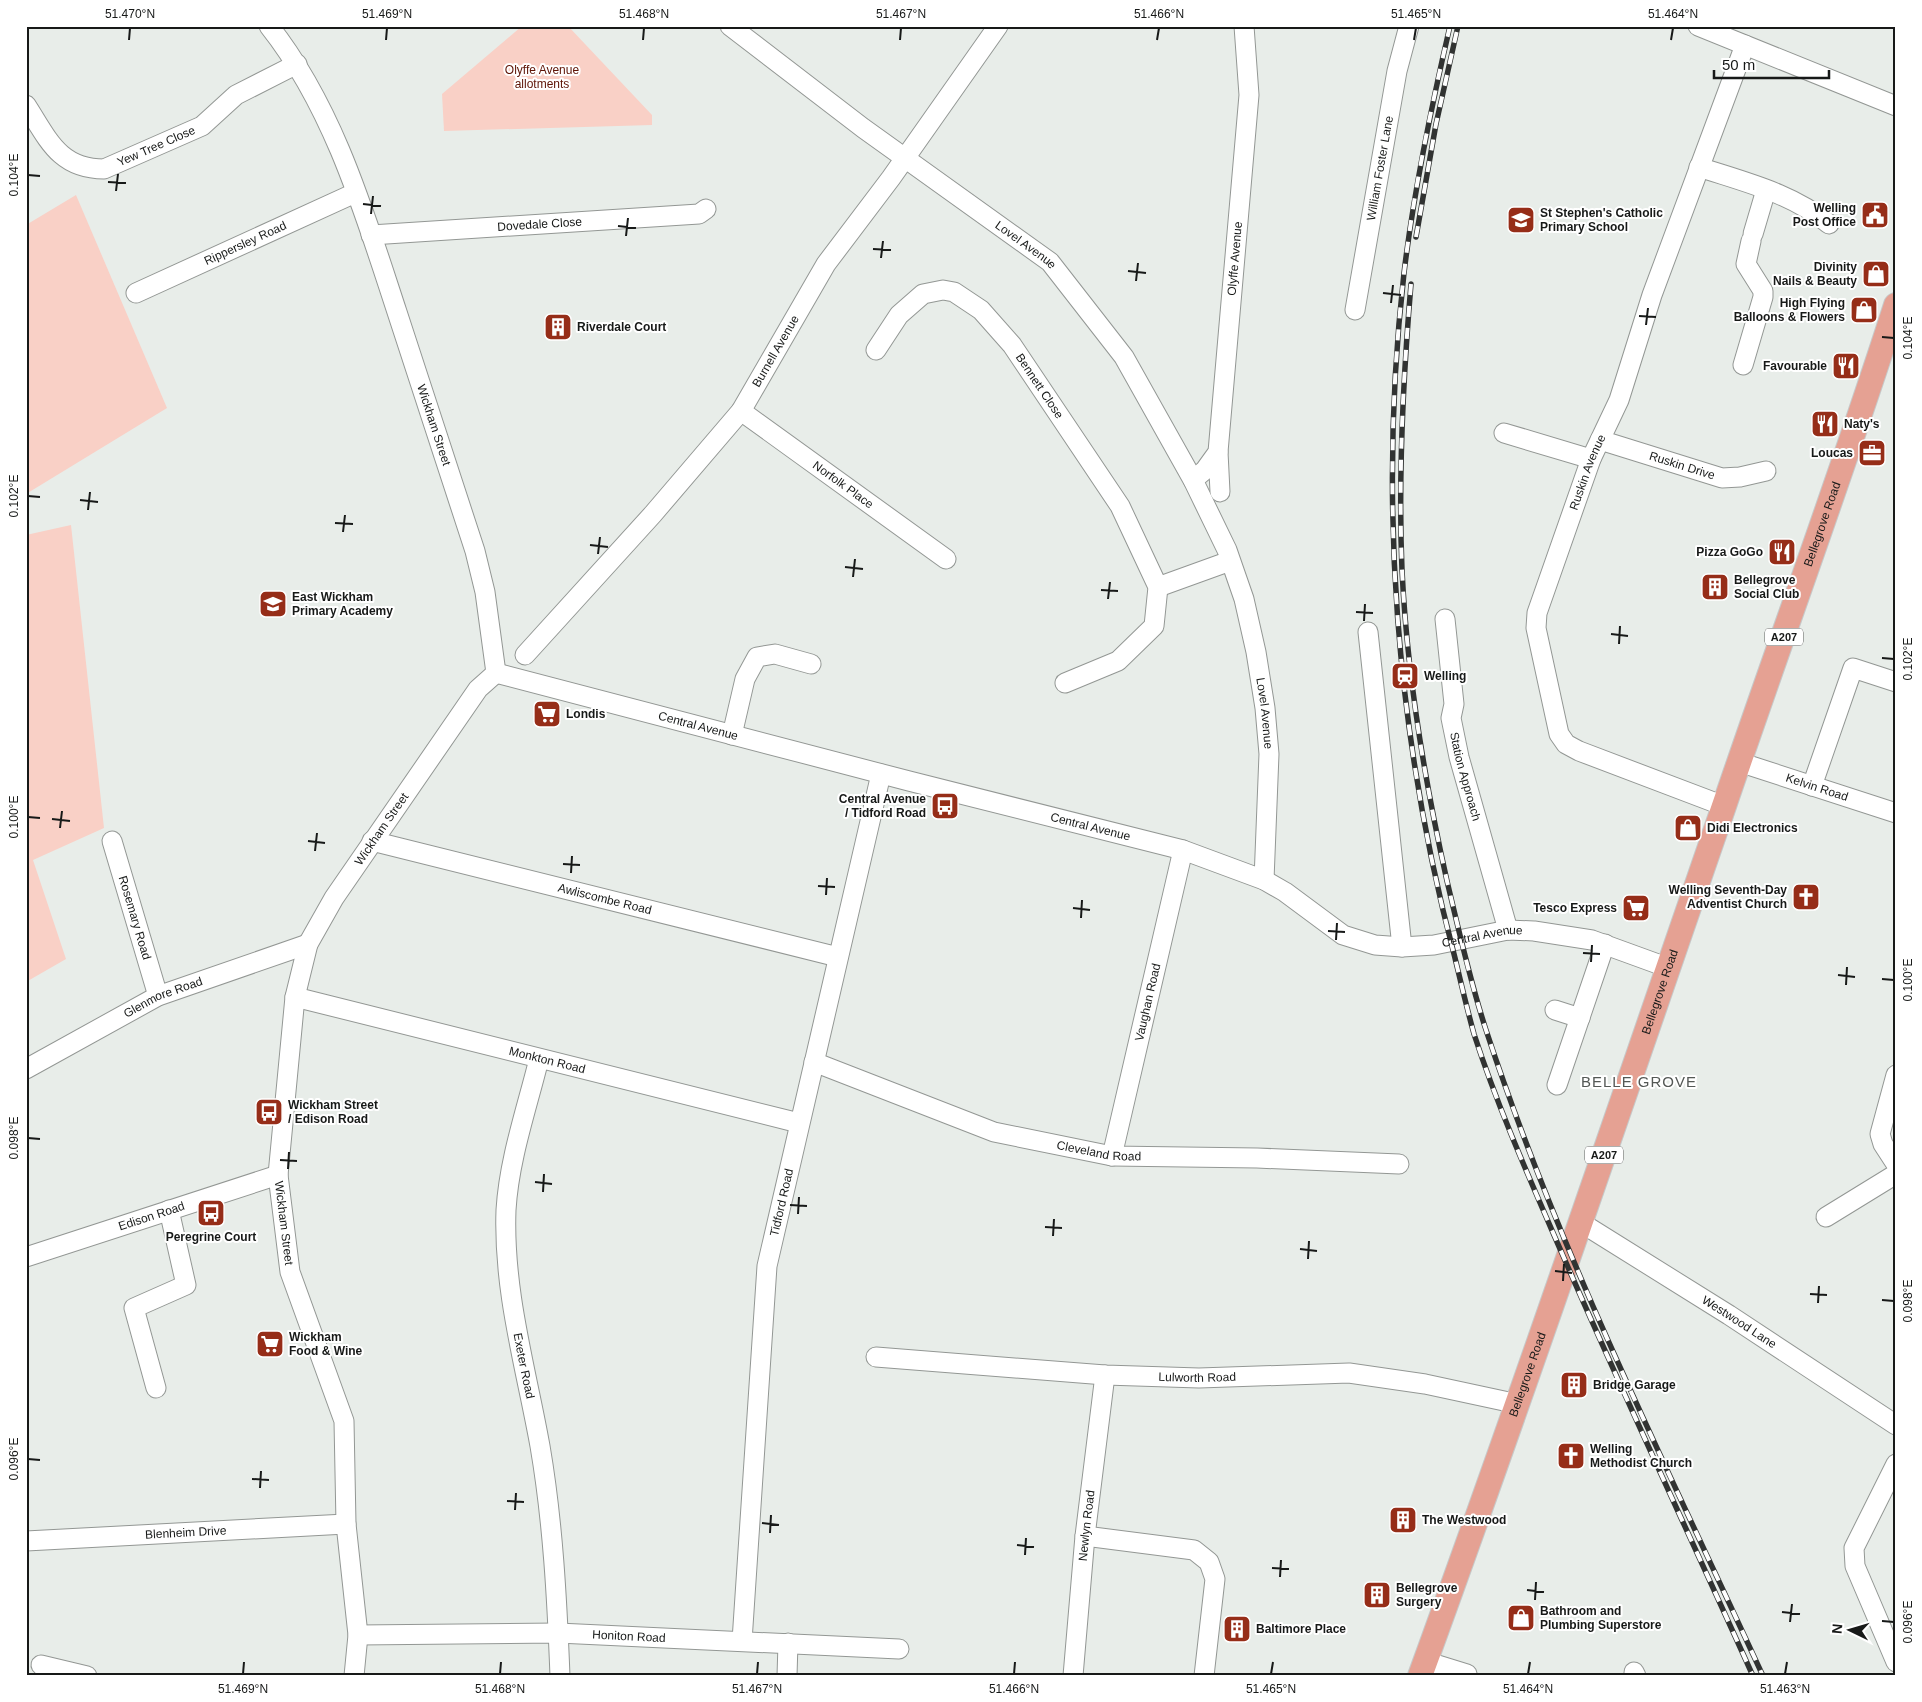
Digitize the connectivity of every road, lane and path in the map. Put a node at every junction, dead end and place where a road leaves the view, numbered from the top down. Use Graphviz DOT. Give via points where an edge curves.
graph roads {
  1 [pos="269,26"];
  2 [pos="730,26"];
  3 [pos="998,26"];
  4 [pos="1244,26"];
  5 [pos="1408,26"];
  6 [pos="1698,26"];
  7 [pos="1745,45"];
  8 [pos="297,64"];
  9 [pos="26,105"];
  10 [pos="1896,106"];
  11 [pos="905,158"];
  12 [pos="1699,167"];
  13 [pos="1766,190"];
  14 [pos="355,193"];
  15 [pos="706,209"];
  16 [pos="1828,224"];
  17 [pos="371,235"];
  18 [pos="136,293"];
  19 [pos="1896,305"];
  20 [pos="1355,310"];
  21 [pos="876,350"];
  22 [pos="1744,365"];
  23 [pos="741,412"];
  24 [pos="1504,432"];
  25 [pos="1600,440"];
  26 [pos="1218,452"];
  27 [pos="1591,459"];
  28 [pos="1766,471"];
  29 [pos="1193,480"];
  30 [pos="1228,555"];
  31 [pos="946,559"];
  32 [pos="1158,587"];
  33 [pos="1445,619"];
  34 [pos="1368,632"];
  35 [pos="525,654"];
  36 [pos="811,664"];
  37 [pos="496,673"];
  38 [pos="1896,682"];
  39 [pos="1065,683"];
  40 [pos="732,735"];
  41 [pos="1739,762"];
  42 [pos="881,774"];
  43 [pos="1812,786"];
  44 [pos="1724,806"];
  45 [pos="1896,813"];
  46 [pos="112,841"];
  47 [pos="372,841"];
  48 [pos="1183,850"];
  49 [pos="1264,880"];
  50 [pos="1508,930"];
  51 [pos="308,944"];
  52 [pos="1605,944"];
  53 [pos="1402,947"];
  54 [pos="838,957"];
  55 [pos="1669,968"];
  56 [pos="158,996"];
  57 [pos="295,997"];
  58 [pos="1556,1010"];
  59 [pos="1580,1018"];
  60 [pos="539,1059"];
  61 [pos="814,1062"];
  62 [pos="26,1069"];
  63 [pos="1896,1075"];
  64 [pos="1557,1086"];
  65 [pos="799,1123"];
  66 [pos="1112,1156"];
  67 [pos="1399,1164"];
  68 [pos="1896,1164"];
  69 [pos="278,1174"];
  70 [pos="1896,1174"];
  71 [pos="169,1210"];
  72 [pos="1826,1217"];
  73 [pos="1580,1222"];
  74 [pos="26,1257"];
  75 [pos="876,1357"];
  76 [pos="1105,1375"];
  77 [pos="156,1388"];
  78 [pos="1518,1404"];
  79 [pos="1896,1425"];
  80 [pos="1896,1464"];
  81 [pos="346,1524"];
  82 [pos="1085,1536"];
  83 [pos="26,1541"];
  84 [pos="558,1633"];
  85 [pos="358,1635"];
  86 [pos="742,1641"];
  87 [pos="788,1643"];
  88 [pos="899,1649"];
  89 [pos="1896,1662"];
  90 [pos="41,1665"];
  91 [pos="1422,1668"];
  92 [pos="1467,1674"];
  93 [pos="87,1676"];
  94 [pos="354,1676"];
  95 [pos="560,1676"];
  96 [pos="787,1676"];
  97 [pos="1073,1676"];
  98 [pos="1204,1676"];
  1 -- 8 [label="street, Wickham Street"];
  2 -- 11 [label="street, Lovel Avenue"];
  3 -- 11 [label="street, Burnell Avenue"];
  4 -- 26 [label="street, Olyffe Avenue" via="1250,95"];
  5 -- 20 [label="street, William Foster Lane"];
  6 -- 7 [label="street"];
  7 -- 10 [label="street"];
  7 -- 12 [label="street, Ruskin Avenue"];
  8 -- 9 [label="street, Yew Tree Close" via="236,95 202,126 104,169 89,169 60,156"];
  8 -- 14 [label="street, Wickham Street" via="332,133"];
  11 -- 23 [label="street, Burnell Avenue" via="826,264"];
  11 -- 29 [label="street, Lovel Avenue" via="1050,262 1124,357"];
  12 -- 13 [label="street"];
  12 -- 25 [label="street, Ruskin Avenue" via="1652,295 1619,400"];
  13 -- 16 [label="street" via="1811,209"];
  13 -- 22 [label="street" via="1746,264 1763,291 1763,297"];
  14 -- 17 [label="street, Wickham Street"];
  14 -- 18 [label="street, Rippersley Road"];
  15 -- 17 [label="street, Dovedale Close" via="699,214"];
  17 -- 37 [label="street, Wickham Street" via="475,551 485,592"];
  19 -- 41 [label="main road, Bellegrove Road / A207" via="1855,433"];
  21 -- 32 [label="street, Bennett Close" via="899,315 924,294 943,290 954,292 981,310 1020,356 1120,506"];
  23 -- 31 [label="street, Norfolk Place"];
  23 -- 35 [label="street, Burnell Avenue"];
  24 -- 27 [label="street"];
  25 -- 27 [label="street, Ruskin Avenue"];
  25 -- 28 [label="street, Ruskin Drive" via="1722,478"];
  26 -- 29 [label="street"];
  26 -- 30 [label="street, Lovel Avenue" via="1220,499"];
  27 -- 44 [label="street, Ruskin Avenue" via="1537,613 1536,628 1559,734 1572,748"];
  29 -- 30 [label="street, Lovel Avenue"];
  30 -- 32 [label="street"];
  30 -- 49 [label="street, Lovel Avenue" via="1244,599 1265,708 1269,754"];
  32 -- 39 [label="street" via="1154,626 1118,661"];
  33 -- 50 [label="street, Station Approach" via="1454,704 1451,718"];
  34 -- 53 [label="street"];
  36 -- 40 [label="street" via="775,654 757,657 745,679"];
  37 -- 40 [label="street, Central Avenue"];
  37 -- 47 [label="street, Wickham Street" via="478,689"];
  38 -- 43 [label="street" via="1853,668"];
  40 -- 42 [label="street, Central Avenue"];
  41 -- 43 [label="street, Kelvin Road"];
  41 -- 44 [label="main road, Bellegrove Road / A207"];
  42 -- 48 [label="street, Central Avenue"];
  42 -- 54 [label="street, Tidford Road"];
  43 -- 45 [label="street, Kelvin Road"];
  44 -- 55 [label="main road, Bellegrove Road / A207"];
  46 -- 56 [label="street, Rosemary Road"];
  47 -- 51 [label="street, Wickham Street"];
  47 -- 54 [label="street, Awliscombe Road"];
  48 -- 49 [label="street, Central Avenue"];
  48 -- 66 [label="street, Vaughan Road"];
  49 -- 53 [label="street, Central Avenue" via="1343,935 1375,946"];
  50 -- 52 [label="street, Central Avenue" via="1567,934"];
  50 -- 53 [label="street, Central Avenue" via="1434,945"];
  51 -- 56 [label="street, Glenmore Road"];
  51 -- 57 [label="street, Wickham Street"];
  52 -- 55 [label="street, Central Avenue"];
  52 -- 59 [label="street"];
  54 -- 61 [label="street, Tidford Road"];
  55 -- 73 [label="main road, Bellegrove Road / A207"];
  56 -- 62 [label="street, Glenmore Road"];
  57 -- 60 [label="street, Monkton Road"];
  57 -- 69 [label="street, Wickham Street"];
  58 -- 59 [label="street"];
  59 -- 64 [label="street"];
  60 -- 65 [label="street, Monkton Road"];
  60 -- 84 [label="street, Exeter Road" via="514,1157 506,1209 506,1261 520,1357 540,1445 551,1520"];
  61 -- 65 [label="street, Tidford Road"];
  61 -- 66 [label="street, Cleveland Road" via="994,1132"];
  63 -- 68 [label="street" via="1880,1134"];
  65 -- 86 [label="street, Tidford Road" via="767,1266"];
  66 -- 67 [label="street, Cleveland Road"];
  69 -- 71 [label="street, Edison Road"];
  69 -- 81 [label="street, Wickham Street" via="290,1272 344,1421"];
  70 -- 72 [label="street"];
  71 -- 74 [label="street, Edison Road"];
  71 -- 77 [label="street" via="186,1286 134,1308"];
  73 -- 78 [label="main road, Bellegrove Road / A207"];
  73 -- 79 [label="street, Westwood Lane" via="1730,1315"];
  75 -- 76 [label="street, Lulworth Road"];
  76 -- 78 [label="street, Lulworth Road" via="1199,1378 1349,1373 1425,1384"];
  76 -- 82 [label="street, Newlyn Road"];
  78 -- 91 [label="main road, Bellegrove Road / A207"];
  80 -- 89 [label="street" via="1854,1548 1855,1566"];
  81 -- 83 [label="street, Blenheim Drive"];
  81 -- 85 [label="street, Wickham Street"];
  82 -- 97 [label="street, Newlyn Road"];
  82 -- 98 [label="street" via="1194,1550 1209,1562 1216,1579"];
  84 -- 85 [label="street, Honiton Road"];
  84 -- 86 [label="street, Honiton Road"];
  84 -- 95 [label="street, Exeter Road"];
  85 -- 94 [label="street, Wickham Street"];
  86 -- 87 [label="street, Honiton Road"];
  87 -- 88 [label="street, Honiton Road"];
  87 -- 96 [label="street"];
  90 -- 93 [label="street"];
  91 -- 92 [label="street"];
}
